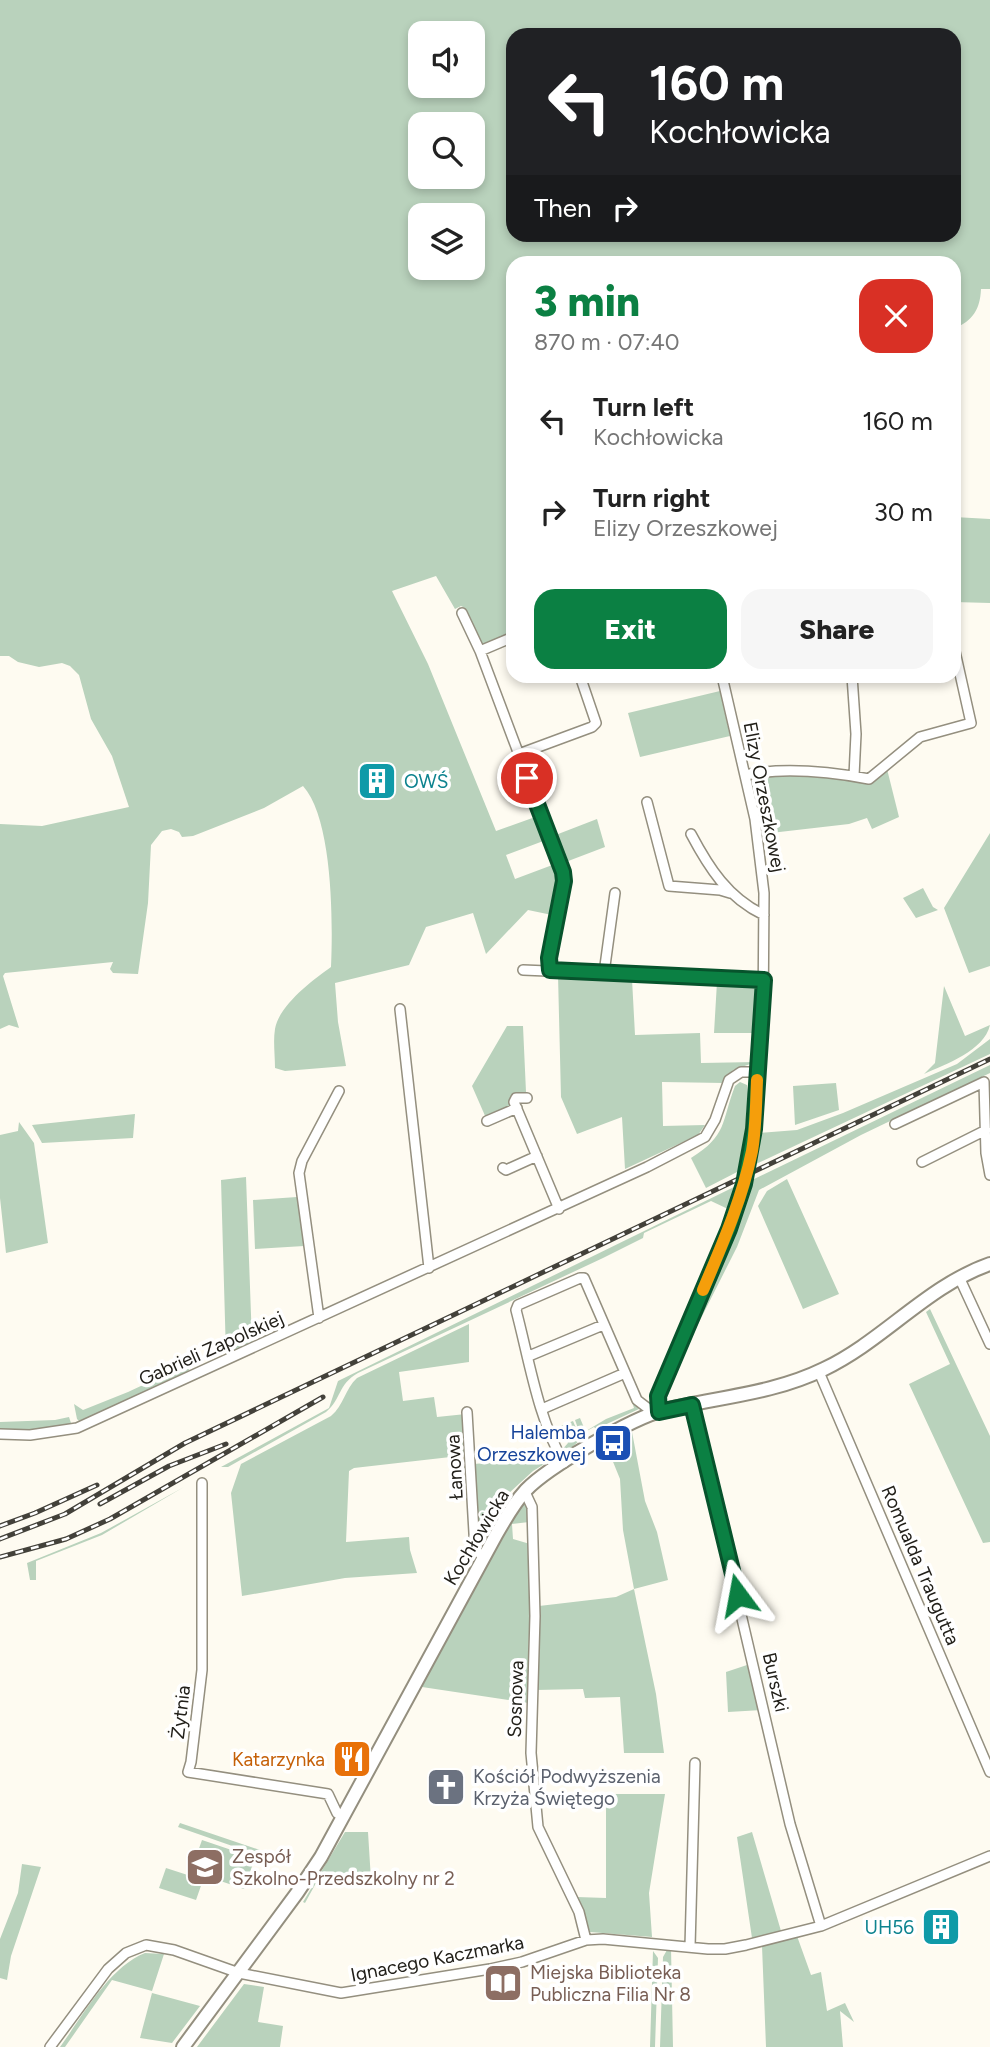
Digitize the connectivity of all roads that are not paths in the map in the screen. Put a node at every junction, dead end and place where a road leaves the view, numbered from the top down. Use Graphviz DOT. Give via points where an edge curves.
graph roads {
  1 [pos="462,613"];
  2 [pos="506,640"];
  3 [pos="480,651"];
  4 [pos="961,678"];
  5 [pos="582,683"];
  6 [pos="724,683"];
  7 [pos="852,683"];
  8 [pos="519,754"];
  9 [pos="745,775"];
  10 [pos="854,776"];
  11 [pos="647,802"];
  12 [pos="691,834"];
  13 [pos="615,893"];
  14 [pos="730,893"];
  15 [pos="764,915"];
  16 [pos="523,970"];
  17 [pos="550,970"];
  18 [pos="604,973"];
  19 [pos="764,980"];
  20 [pos="400,1009"];
  21 [pos="758,1072"];
  22 [pos="339,1091"];
  23 [pos="527,1098"];
  24 [pos="517,1108"];
  25 [pos="487,1121"];
  26 [pos="895,1124"];
  27 [pos="986,1130"];
  28 [pos="537,1156"];
  29 [pos="922,1162"];
  30 [pos="503,1168"];
  31 [pos="990,1175"];
  32 [pos="559,1209"];
  33 [pos="990,1264"];
  34 [pos="429,1268"];
  35 [pos="958,1277"];
  36 [pos="319,1318"];
  37 [pos="603,1325"];
  38 [pos="990,1344"];
  39 [pos="529,1356"];
  40 [pos="819,1372"];
  41 [pos="625,1373"];
  42 [pos="692,1405"];
  43 [pos="542,1409"];
  44 [pos="467,1412"];
  45 [pos="656,1413"];
  46 [pos="0,1434"];
  47 [pos="564,1462"];
  48 [pos="202,1483"];
  49 [pos="525,1492"];
  50 [pos="484,1557"];
  51 [pos="695,1763"];
  52 [pos="990,1772"];
  53 [pos="344,1817"];
  54 [pos="990,1857"];
  55 [pos="821,1926"];
  56 [pos="586,1940"];
  57 [pos="690,1947"];
  58 [pos="239,1973"];
  59 [pos="50,2047"];
  60 [pos="183,2047"];
  1 -- 3 [label="street"];
  2 -- 3 [label="street"];
  3 -- 8 [label="street"];
  4 -- 10 [label="street" via="971,723 920,737 869,779"];
  5 -- 8 [label="street" via="596,723"];
  6 -- 9 [label="street, Elizy Orzeszkowej"];
  7 -- 10 [label="street"];
  8 -- 17 [label="street" via="563,872"];
  9 -- 10 [label="street"];
  9 -- 15 [label="street, Elizy Orzeszkowej" via="761,857"];
  11 -- 14 [label="street" via="669,886"];
  12 -- 14 [label="street"];
  13 -- 18 [label="street"];
  14 -- 15 [label="street"];
  15 -- 19 [label="street, Elizy Orzeszkowej"];
  16 -- 17 [label="street"];
  17 -- 18 [label="street"];
  18 -- 19 [label="street"];
  19 -- 21 [label="street, Elizy Orzeszkowej"];
  20 -- 34 [label="street"];
  21 -- 32 [label="street, Gabrieli Zapolskiej" via="741,1072 729,1080 711,1129 696,1143"];
  21 -- 45 [label="street, Elizy Orzeszkowej, bridge" via="752,1150 736,1207 658,1396"];
  22 -- 36 [label="street" via="299,1173"];
  23 -- 24 [label="street" via="514,1100"];
  24 -- 25 [label="street"];
  24 -- 28 [label="street"];
  26 -- 27 [label="street" via="984,1082"];
  27 -- 29 [label="street"];
  27 -- 31 [label="street"];
  28 -- 30 [label="street"];
  28 -- 32 [label="street"];
  32 -- 34 [label="street, Gabrieli Zapolskiej"];
  33 -- 35 [label="street, Kochłowicka"];
  34 -- 36 [label="street, Gabrieli Zapolskiej"];
  35 -- 38 [label="street"];
  35 -- 40 [label="street, Kochłowicka"];
  36 -- 46 [label="street, Gabrieli Zapolskiej" via="77,1428"];
  37 -- 39 [label="street"];
  37 -- 39 [label="street" via="580,1278 516,1306"];
  37 -- 41 [label="street"];
  39 -- 43 [label="street"];
  40 -- 42 [label="street, Kochłowicka" via="756,1393"];
  40 -- 52 [label="street, Romualda Traugutta"];
  41 -- 43 [label="street"];
  41 -- 45 [label="street" via="637,1400"];
  42 -- 45 [label="street, Kochłowicka"];
  42 -- 55 [label="street, Burszki" via="790,1824"];
  43 -- 47 [label="street"];
  44 -- 50 [label="street, Łanowa" via="475,1550"];
  45 -- 47 [label="street, Kochłowicka"];
  47 -- 49 [label="street, Kochłowicka"];
  48 -- 53 [label="street, Żytnia" via="202,1670 188,1772 328,1794"];
  49 -- 50 [label="street, Kochłowicka"];
  49 -- 56 [label="street, Sosnowa" via="532,1507 531,1753 538,1827 572,1896"];
  50 -- 53 [label="street, Kochłowicka"];
  51 -- 57 [label="street"];
  53 -- 58 [label="street, Kochłowicka" via="297,1894"];
  54 -- 55 [label="street, Ignacego Kaczmarka"];
  55 -- 57 [label="street, Ignacego Kaczmarka" via="725,1949"];
  56 -- 57 [label="street, Ignacego Kaczmarka"];
  56 -- 58 [label="street, Ignacego Kaczmarka" via="522,1962 349,1993"];
  58 -- 59 [label="street, Ignacego Kaczmarka" via="157,1946 134,1949 97,1981"];
  58 -- 60 [label="street, Kochłowicka"];
}
